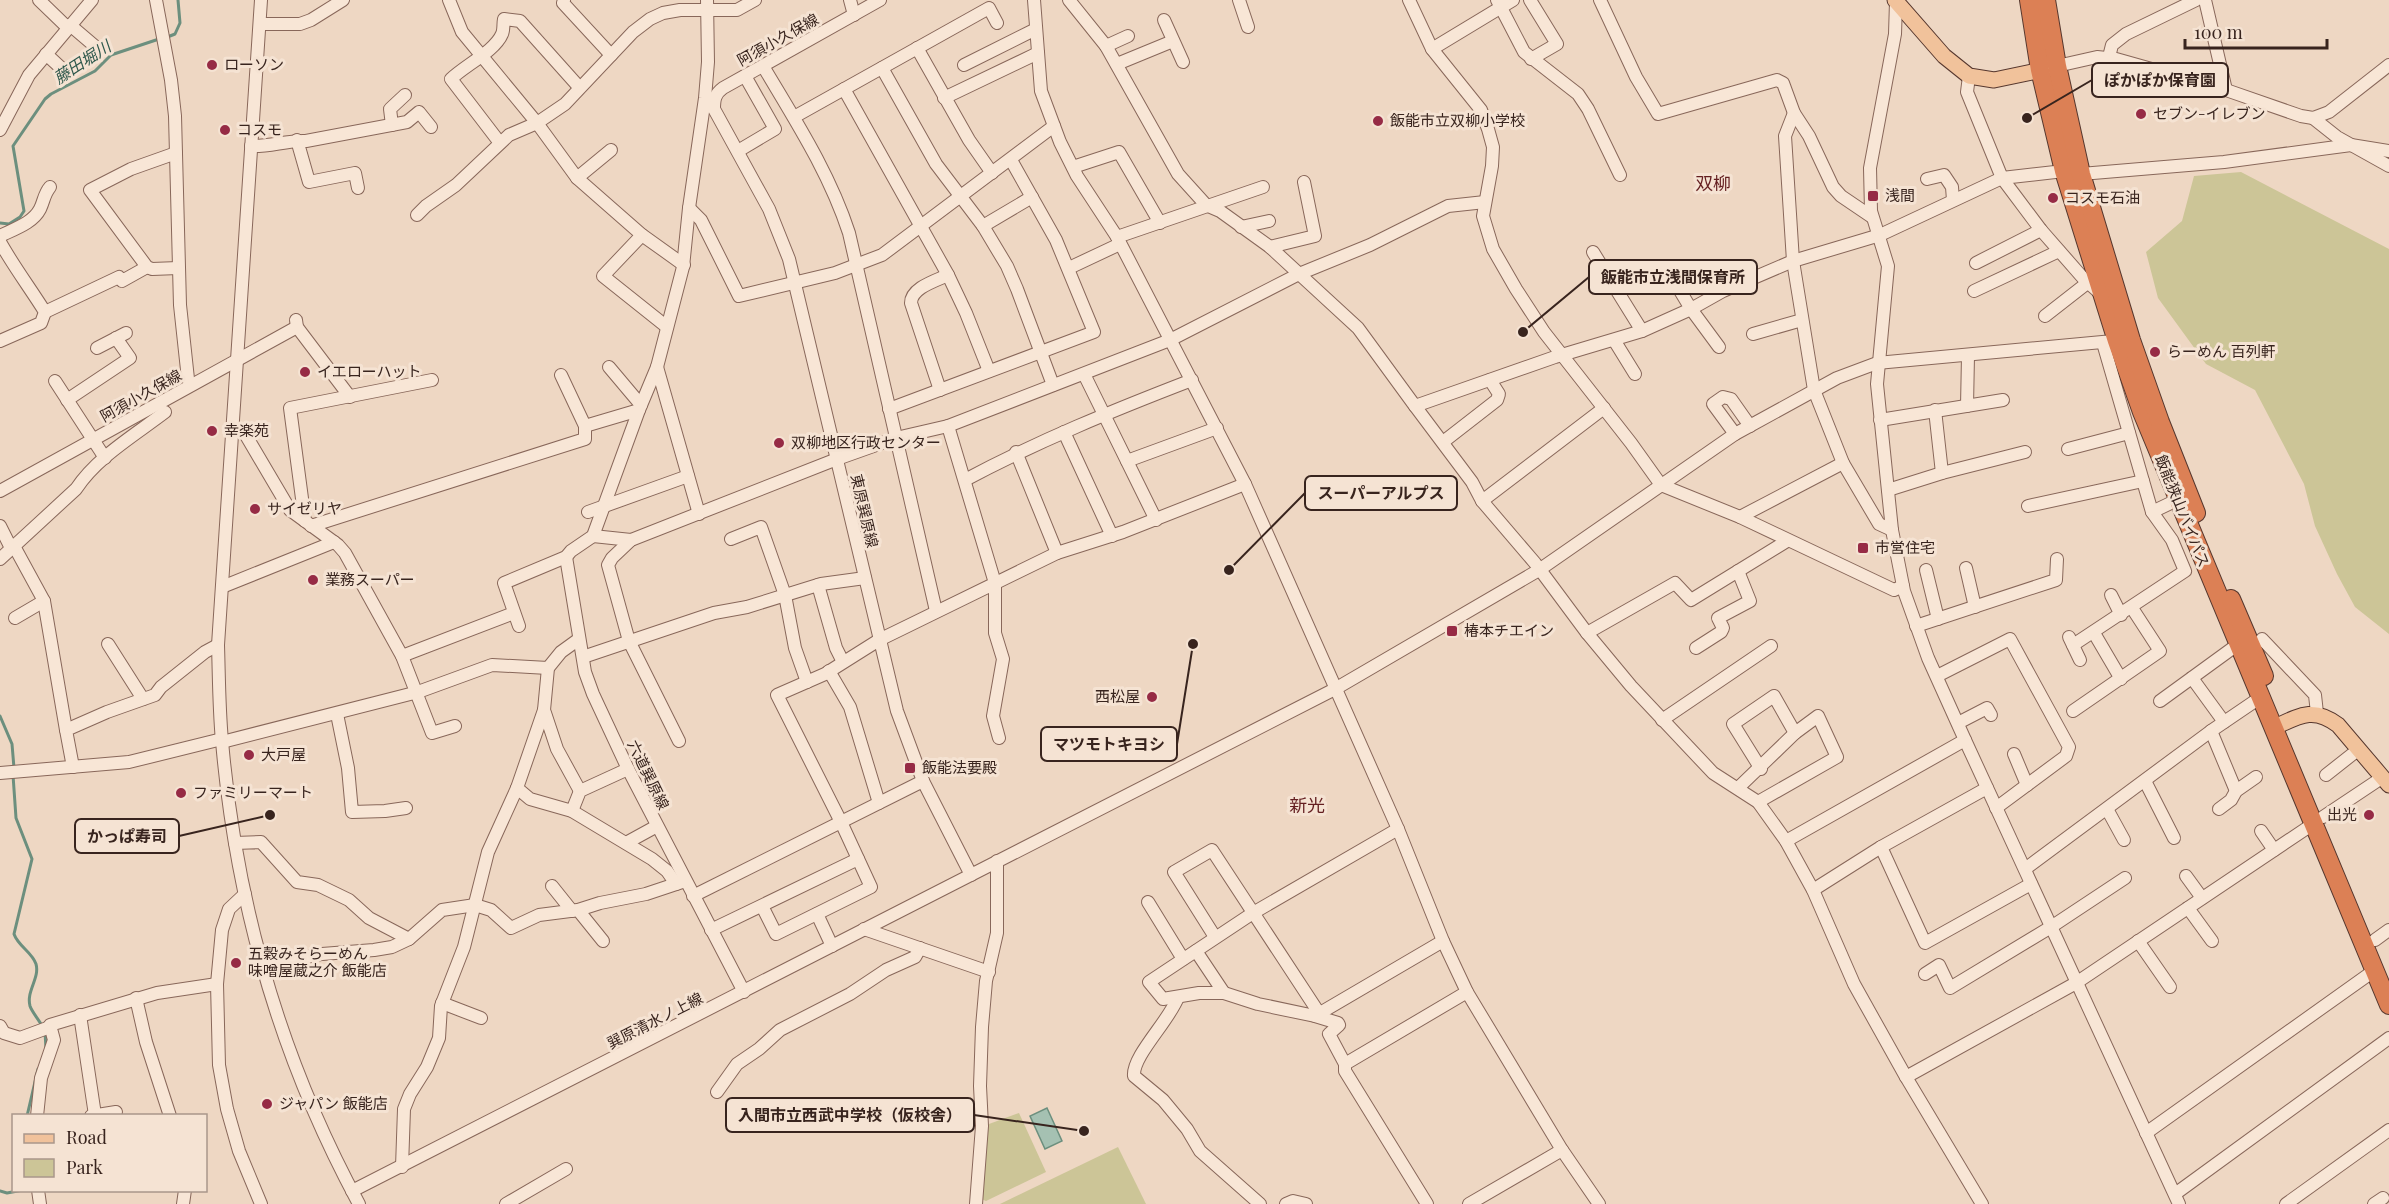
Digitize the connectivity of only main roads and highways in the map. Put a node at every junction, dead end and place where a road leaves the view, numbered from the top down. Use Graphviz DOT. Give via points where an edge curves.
graph roads {
  1 [pos="2029,0"];
  2 [pos="2046,0"];
  3 [pos="1895,1"];
  4 [pos="2049,68"];
  5 [pos="2072,172"];
  6 [pos="2117,341"];
  7 [pos="2279,725"];
  8 [pos="2386,781"];
  9 [pos="2318,821"];
  10 [pos="2382,935"];
  11 [pos="2382,971"];
  12 [pos="2389,1005"];
  1 -- 4 [label="highway, 飯能狭山バイパス"];
  2 -- 4 [label="highway, 飯能狭山バイパス"];
  3 -- 4 [label="main road" via="1952,64 1969,76 1994,80"];
  4 -- 5 [label="highway, 飯能狭山バイパス"];
  5 -- 6 [label="highway, 飯能狭山バイパス"];
  5 -- 6 [label="highway, 飯能狭山バイパス"];
  6 -- 7 [label="highway, 飯能狭山バイパス" via="2160,422"];
  6 -- 7 [label="highway, 飯能狭山バイパス" via="2133,415 2177,500 2261,698"];
  7 -- 8 [label="main road" via="2317,713 2338,724"];
  7 -- 9 [label="highway, 飯能狭山バイパス"];
  9 -- 10 [label="highway, 飯能狭山バイパス"];
  9 -- 11 [label="highway, 飯能狭山バイパス"];
  10 -- 11 [label="highway, 飯能狭山バイパス"];
  11 -- 12 [label="highway, 飯能狭山バイパス"];
}
